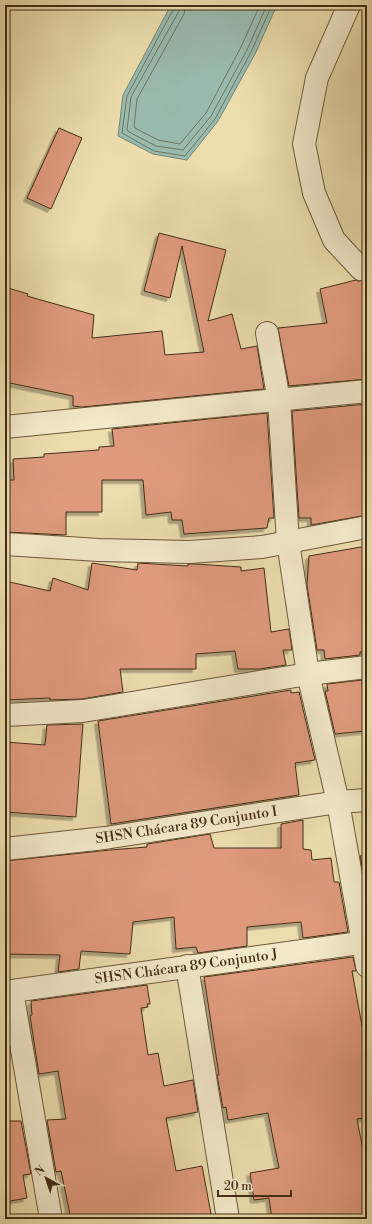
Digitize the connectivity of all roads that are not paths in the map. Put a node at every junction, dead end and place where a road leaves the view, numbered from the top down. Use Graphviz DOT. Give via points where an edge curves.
graph roads {
  1 [pos="349,5"];
  2 [pos="364,268"];
  3 [pos="267,333"];
  4 [pos="367,391"];
  5 [pos="279,400"];
  6 [pos="5,427"];
  7 [pos="367,526"];
  8 [pos="288,542"];
  9 [pos="5,544"];
  10 [pos="367,667"];
  11 [pos="308,674"];
  12 [pos="5,715"];
  13 [pos="367,800"];
  14 [pos="338,802"];
  15 [pos="5,848"];
  16 [pos="365,942"];
  17 [pos="187,966"];
  18 [pos="367,966"];
  19 [pos="9,991"];
  20 [pos="51,1219"];
  21 [pos="228,1219"];
  1 -- 2 [label="street" via="317,78 304,144 314,194 334,240"];
  3 -- 5 [label="street"];
  4 -- 5 [label="street"];
  5 -- 6 [label="street"];
  5 -- 8 [label="street"];
  7 -- 8 [label="street"];
  8 -- 9 [label="street" via="262,547 189,552"];
  8 -- 11 [label="street"];
  10 -- 11 [label="street"];
  11 -- 12 [label="street" via="83,711"];
  11 -- 14 [label="street"];
  13 -- 14 [label="street, SHSN Chácara 89 Conjunto I"];
  14 -- 15 [label="street, SHSN Chácara 89 Conjunto I" via="105,838"];
  14 -- 16 [label="street"];
  16 -- 17 [label="street, SHSN Chácara 89 Conjunto J"];
  16 -- 18 [label="street"];
  17 -- 19 [label="street, SHSN Chácara 89 Conjunto J"];
  17 -- 21 [label="street"];
  19 -- 20 [label="street"];
}
